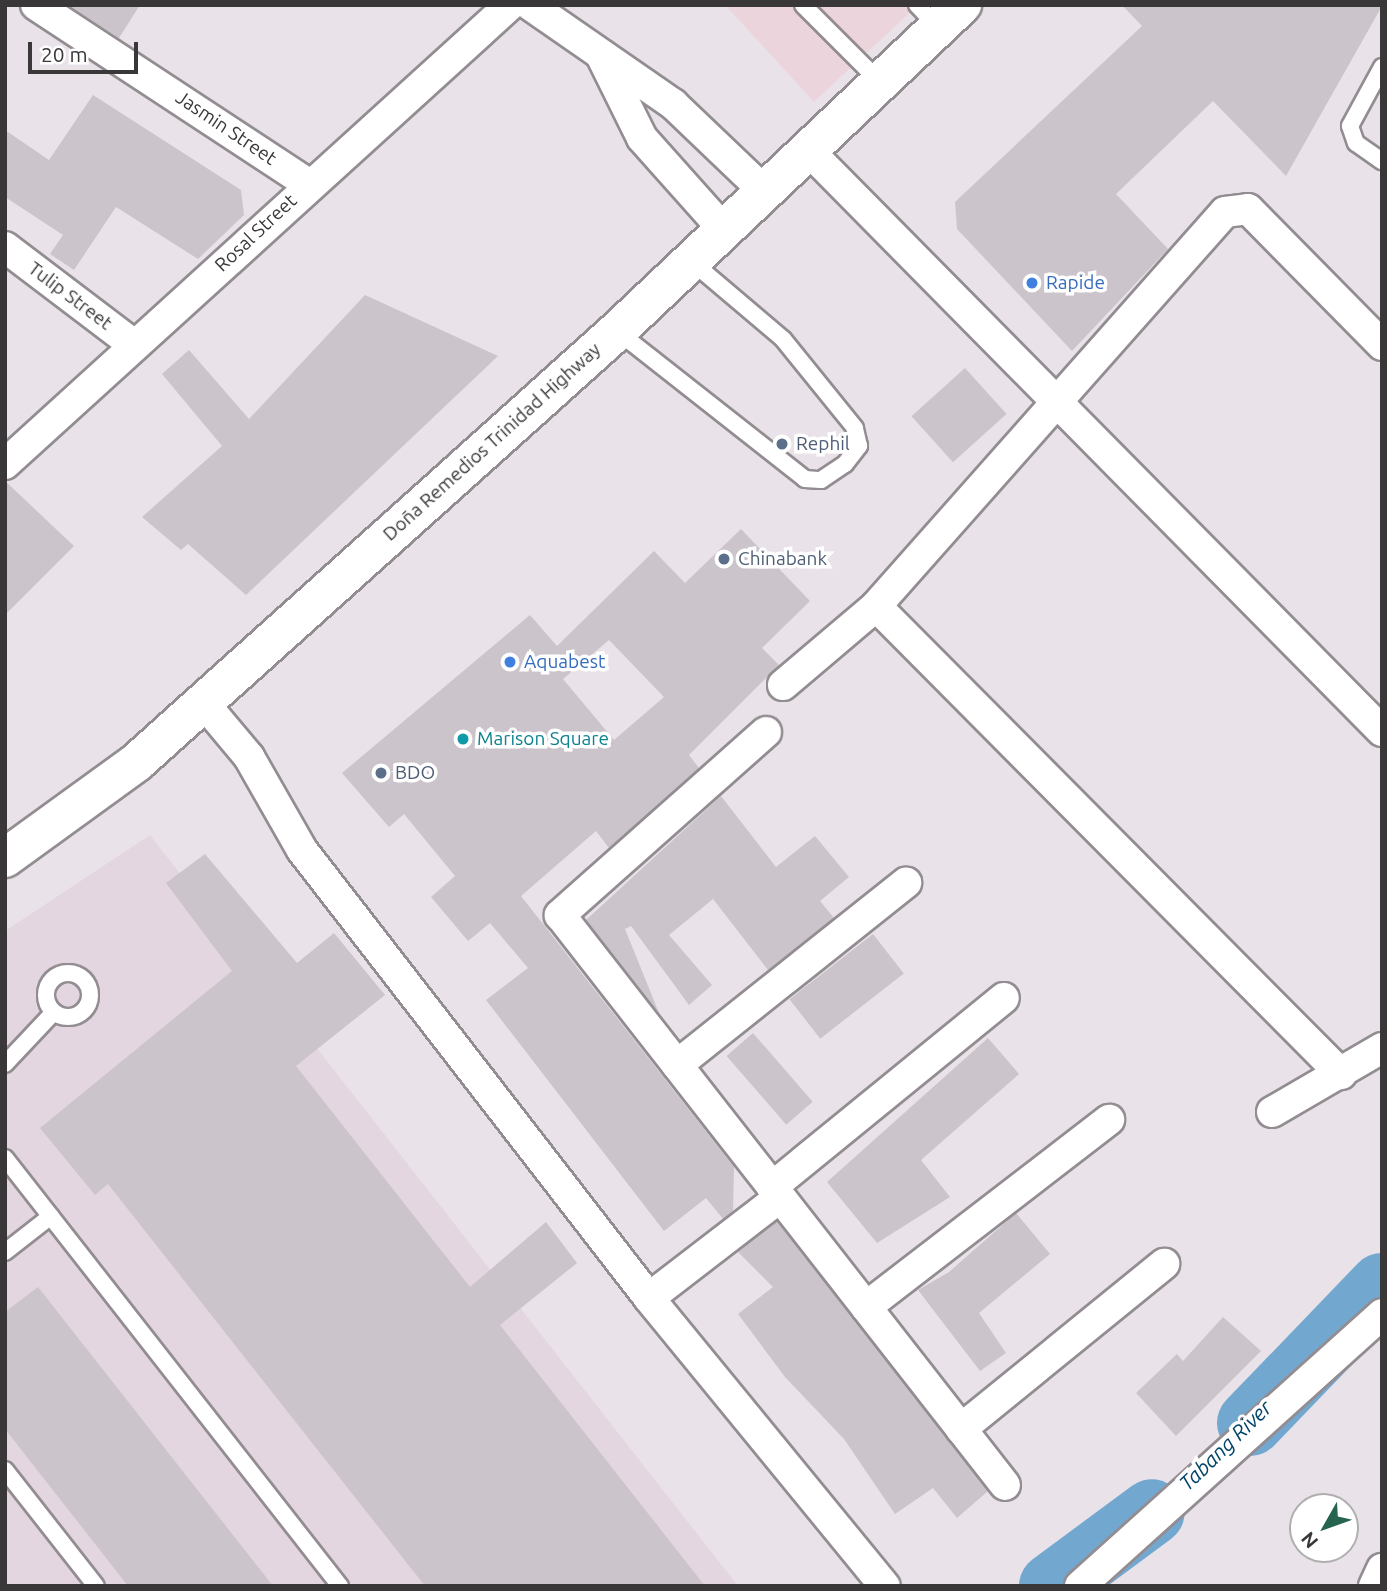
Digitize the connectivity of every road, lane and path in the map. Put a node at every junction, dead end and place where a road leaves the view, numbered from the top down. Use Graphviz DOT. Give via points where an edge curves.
graph roads {
  1 [pos="36,5"];
  2 [pos="510,5"];
  3 [pos="530,5"];
  4 [pos="803,5"];
  5 [pos="940,13"];
  6 [pos="602,57"];
  7 [pos="1382,67"];
  8 [pos="881,83"];
  9 [pos="807,149"];
  10 [pos="1382,161"];
  11 [pos="309,184"];
  12 [pos="764,190"];
  13 [pos="723,229"];
  14 [pos="5,247"];
  15 [pos="689,259"];
  16 [pos="617,331"];
  17 [pos="134,345"];
  18 [pos="1382,345"];
  19 [pos="1056,401"];
  20 [pos="5,464"];
  21 [pos="876,606"];
  22 [pos="783,685"];
  23 [pos="203,702"];
  24 [pos="1382,731"];
  25 [pos="766,732"];
  26 [pos="5,858"];
  27 [pos="906,883"];
  28 [pos="1004,998"];
  29 [pos="53,1013"];
  30 [pos="1382,1048"];
  31 [pos="5,1064"];
  32 [pos="677,1065"];
  33 [pos="1341,1074"];
  34 [pos="1272,1112"];
  35 [pos="1109,1120"];
  36 [pos="5,1158"];
  37 [pos="776,1192"];
  38 [pos="51,1216"];
  39 [pos="5,1252"];
  40 [pos="1164,1264"];
  41 [pos="649,1298"];
  42 [pos="866,1307"];
  43 [pos="1382,1314"];
  44 [pos="961,1429"];
  45 [pos="5,1470"];
  46 [pos="1005,1485"];
  47 [pos="1382,1569"];
  48 [pos="96,1586"];
  49 [pos="340,1586"];
  50 [pos="885,1586"];
  51 [pos="1080,1586"];
  52 [pos="1374,1586"];
  1 -- 11 [label="street, Jasmin Street"];
  2 -- 11 [label="street, Rosal Street"];
  3 -- 6 [label="street"];
  4 -- 8 [label="lane"];
  5 -- 8 [label="highway, Doña Remedios Trinidad Highway"];
  6 -- 12 [label="street" via="673,104"];
  6 -- 13 [label="street" via="642,138"];
  7 -- 10 [label="lane" via="1350,126 1356,143"];
  8 -- 9 [label="highway, Doña Remedios Trinidad Highway"];
  9 -- 12 [label="highway, Doña Remedios Trinidad Highway"];
  9 -- 19 [label="street"];
  11 -- 17 [label="street, Rosal Street"];
  12 -- 13 [label="highway, Doña Remedios Trinidad Highway"];
  13 -- 15 [label="highway, Doña Remedios Trinidad Highway"];
  14 -- 17 [label="street, Tulip Street"];
  15 -- 16 [label="highway, Doña Remedios Trinidad Highway"];
  15 -- 16 [label="lane" via="783,339 855,428 859,446 845,464 821,480 805,479"];
  16 -- 23 [label="highway, Doña Remedios Trinidad Highway"];
  17 -- 20 [label="street, Rosal Street"];
  18 -- 19 [label="street" via="1248,209 1225,212"];
  19 -- 21 [label="street"];
  19 -- 24 [label="street"];
  21 -- 22 [label="street"];
  21 -- 33 [label="street"];
  23 -- 26 [label="highway, Doña Remedios Trinidad Highway" via="137,762"];
  23 -- 41 [label="street" via="249,757 302,850"];
  25 -- 32 [label="street" via="560,915"];
  27 -- 32 [label="street"];
  28 -- 37 [label="street"];
  29 -- 31 [label="lane"];
  30 -- 33 [label="street"];
  32 -- 37 [label="street"];
  33 -- 34 [label="street"];
  35 -- 42 [label="street"];
  36 -- 38 [label="lane"];
  37 -- 41 [label="street"];
  37 -- 42 [label="street"];
  38 -- 39 [label="lane"];
  38 -- 49 [label="lane"];
  40 -- 44 [label="street"];
  41 -- 50 [label="street"];
  42 -- 44 [label="street"];
  43 -- 51 [label="street"];
  44 -- 46 [label="street"];
  45 -- 48 [label="lane"];
  47 -- 52 [label="street"];
}
